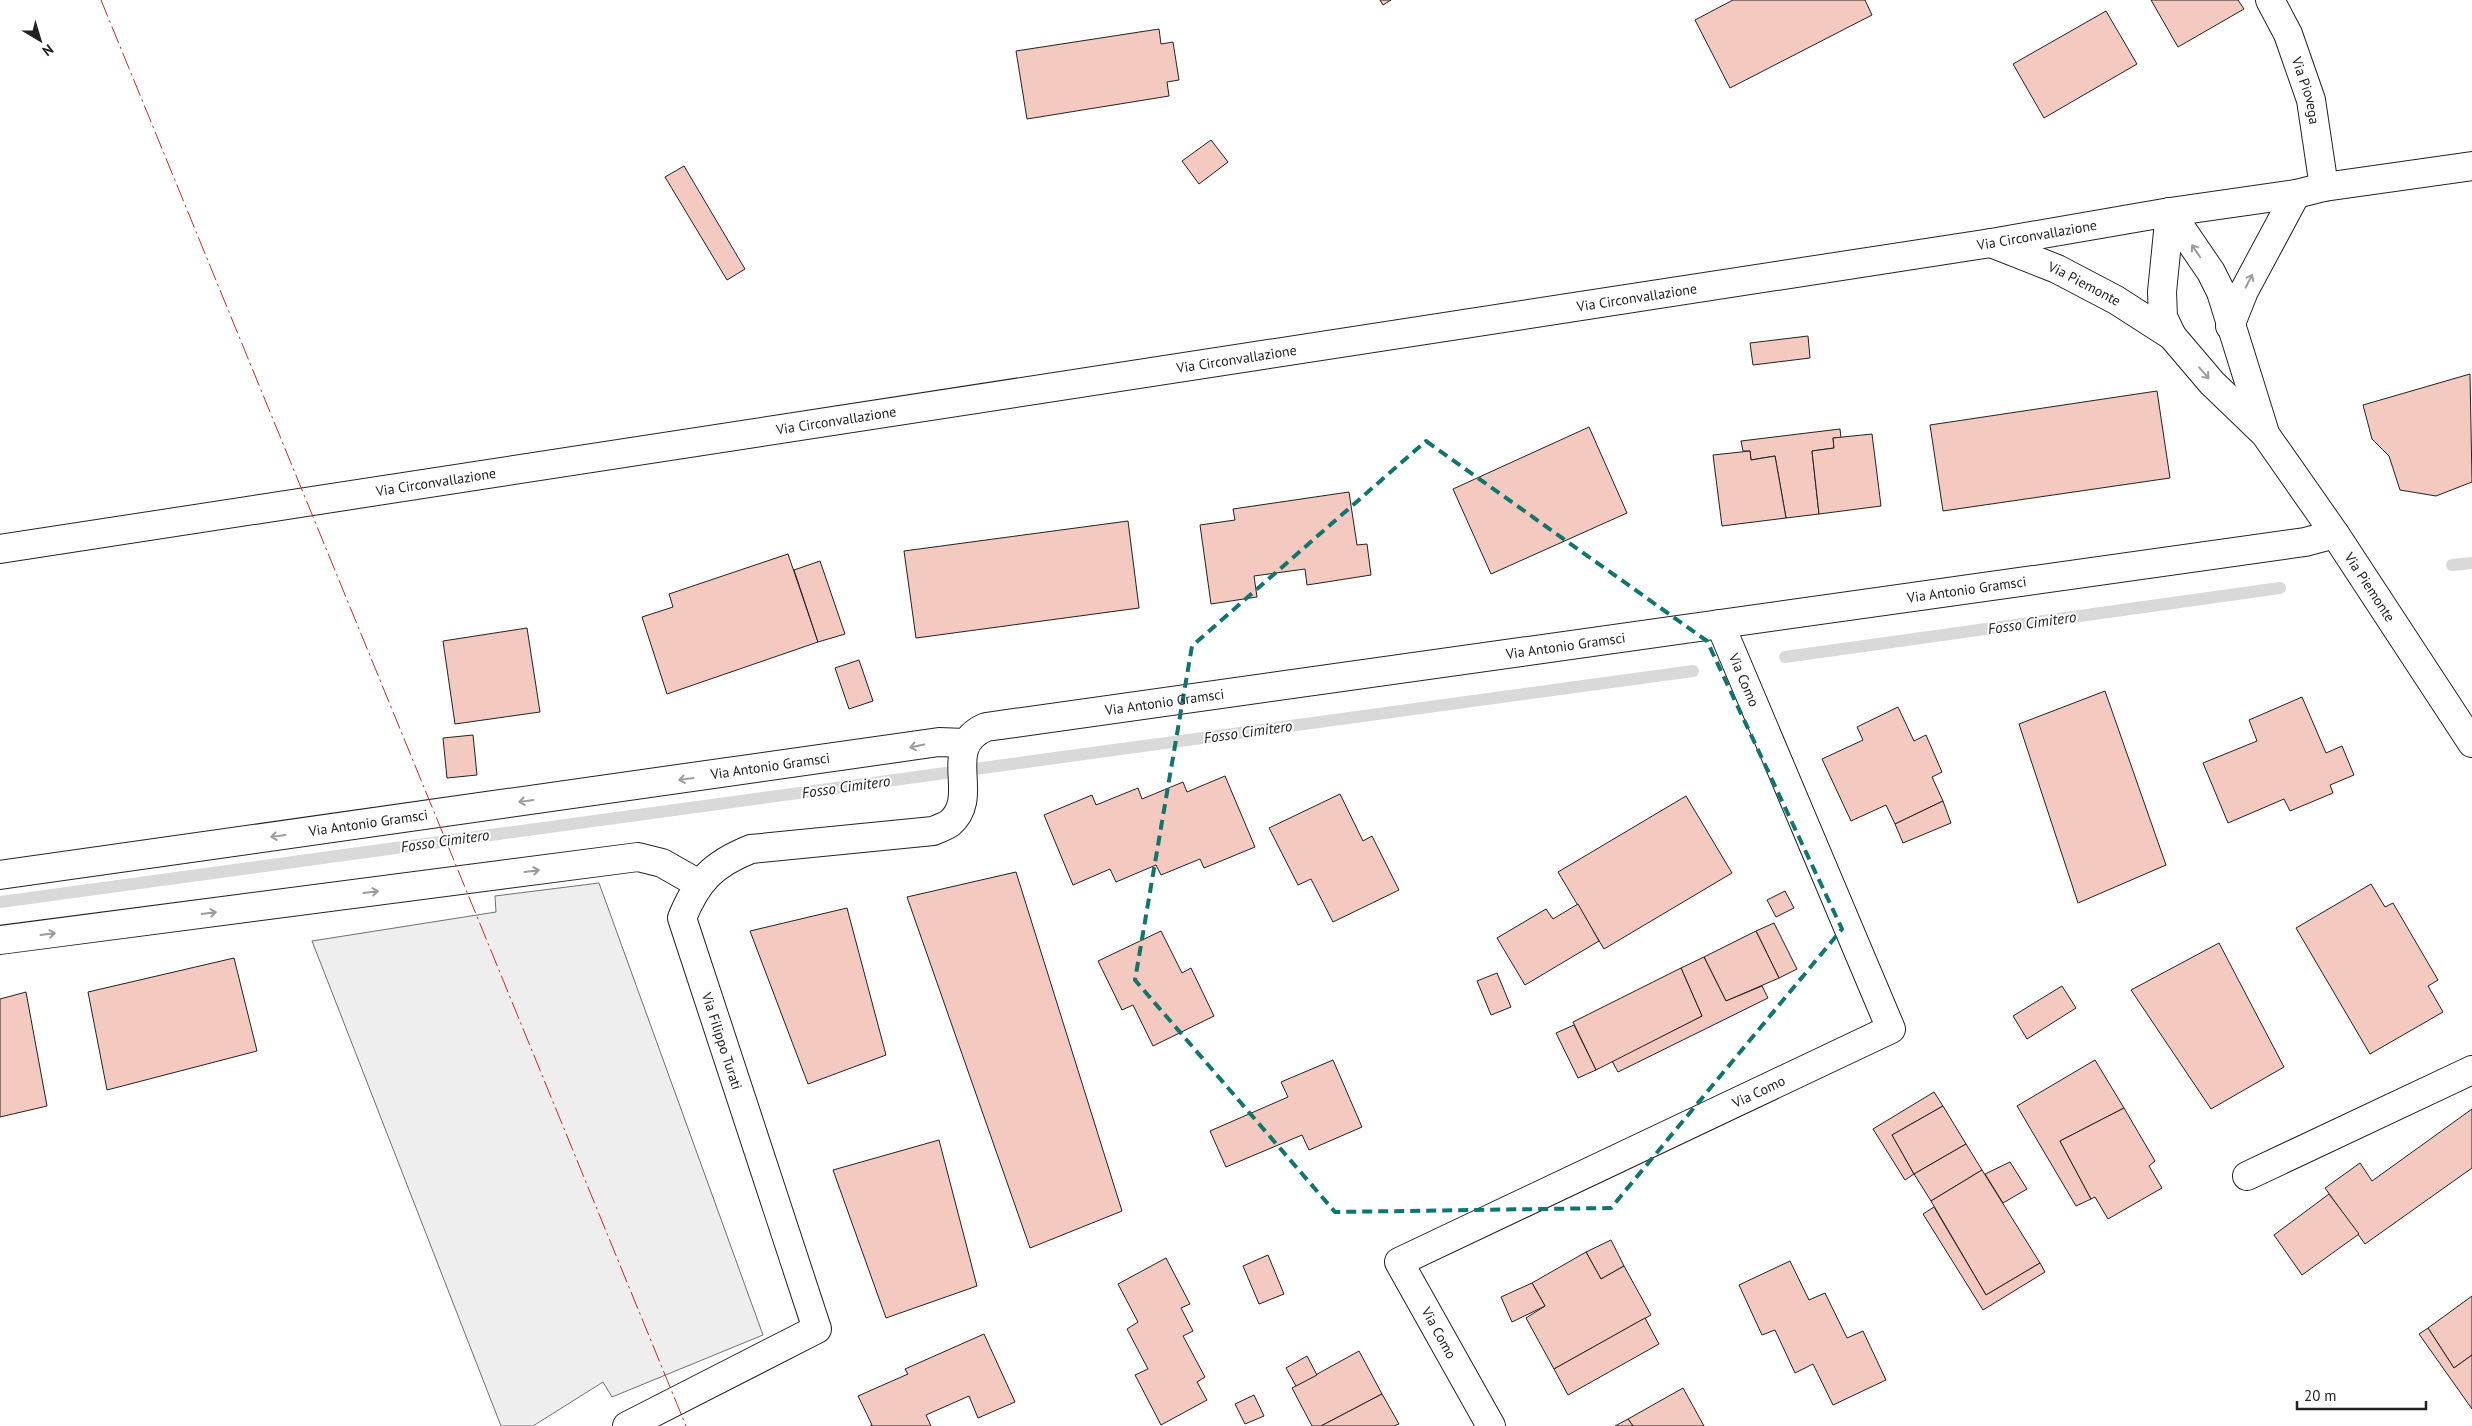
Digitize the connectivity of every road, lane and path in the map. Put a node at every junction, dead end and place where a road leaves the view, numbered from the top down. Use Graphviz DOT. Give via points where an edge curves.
graph roads {
  1 [pos="2270,0"];
  2 [pos="2472,166"];
  3 [pos="2324,187"];
  4 [pos="2296,194"];
  5 [pos="2170,212"];
  6 [pos="1991,243"];
  7 [pos="2230,326"];
  8 [pos="2172,336"];
  9 [pos="2265,434"];
  10 [pos="2335,534"];
  11 [pos="0,549"];
  12 [pos="1720,624"];
  13 [pos="2472,743"];
  14 [pos="964,749"];
  15 [pos="0,875"];
  16 [pos="699,884"];
  17 [pos="0,940"];
  18 [pos="2472,1070"];
  19 [pos="2247,1176"];
  20 [pos="627,1426"];
  21 [pos="1491,1426"];
  1 -- 3 [label="street, Via Piovega" via="2288,34 2311,100"];
  2 -- 3 [label="street, Via Circonvallazione"];
  3 -- 4 [label="street, Via Circonvallazione"];
  4 -- 5 [label="street, Via Circonvallazione"];
  7 -- 4 [label="street, one-way" via="2244,291"];
  5 -- 6 [label="street, Via Circonvallazione"];
  7 -- 5 [label="street, Via Piemonte, one-way" via="2221,292 2211,272"];
  5 -- 8 [label="street, Via Piemonte" via="2162,292 2163,317"];
  6 -- 8 [label="street, Via Piemonte" via="2057,269 2116,300"];
  6 -- 11 [label="street, Via Circonvallazione"];
  7 -- 9 [label="street, Via Piemonte"];
  8 -- 9 [label="street, Via Piemonte, one-way" via="2212,383"];
  9 -- 10 [label="street, Via Piemonte"];
  10 -- 12 [label="street, Via Antonio Gramsci" via="2305,542"];
  10 -- 13 [label="street, Via Piemonte"];
  12 -- 14 [label="street, Via Antonio Gramsci" via="986,727 973,732"];
  12 -- 21 [label="street, Via Como" via="1891,1029 1399,1262"];
  14 -- 15 [label="street, Via Antonio Gramsci, one-way" via="939,742"];
  14 -- 16 [label="street, Via Filippo Turati" via="962,804 951,822 933,831 751,849 714,868"];
  17 -- 16 [label="street, one-way" via="638,857 662,863"];
  16 -- 20 [label="street, Via Filippo Turati" via="682,918 817,1329"];
  18 -- 19 [label="street"];
}
